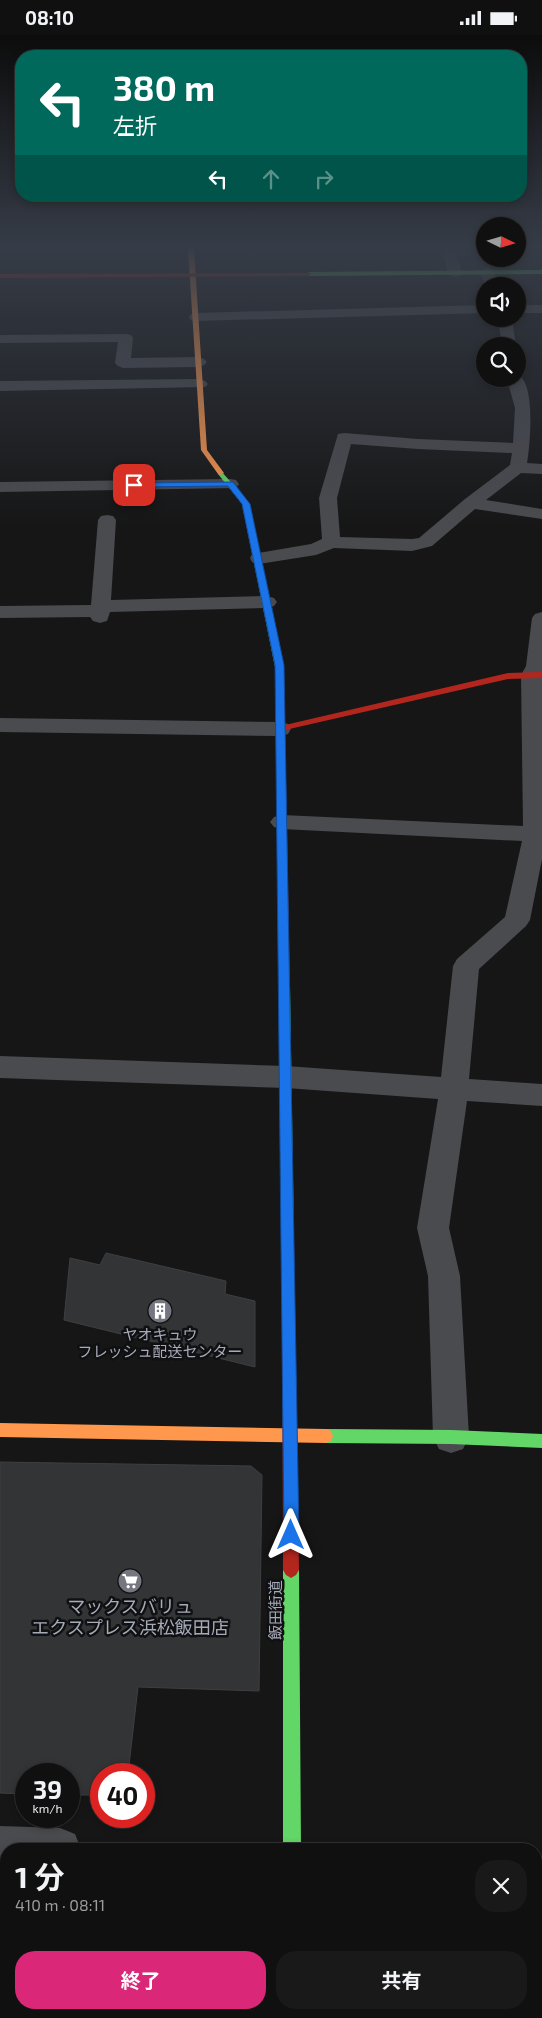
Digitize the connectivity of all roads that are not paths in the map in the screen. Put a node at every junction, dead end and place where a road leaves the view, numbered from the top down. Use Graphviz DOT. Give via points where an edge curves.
graph roads {
  1 [pos="126,342"];
  2 [pos="198,342"];
  3 [pos="199,362"];
  4 [pos="200,384"];
  5 [pos="0,386"];
  6 [pos="517,387"];
  7 [pos="523,408"];
  8 [pos="542,409"];
  9 [pos="521,447"];
  10 [pos="517,467"];
  11 [pos="542,469"];
  12 [pos="230,484"];
  13 [pos="0,487"];
  14 [pos="471,503"];
  15 [pos="542,514"];
  16 [pos="107,520"];
  17 [pos="331,542"];
  18 [pos="259,558"];
  19 [pos="267,603"];
  20 [pos="101,611"];
  21 [pos="0,612"];
  22 [pos="542,618"];
  23 [pos="537,675"];
  24 [pos="0,725"];
  25 [pos="280,729"];
  26 [pos="282,822"];
  27 [pos="538,834"];
  28 [pos="0,1067"];
  29 [pos="286,1077"];
  30 [pos="454,1089"];
  31 [pos="542,1095"];
  32 [pos="0,1430"];
  33 [pos="291,1437"];
  34 [pos="452,1437"];
  35 [pos="542,1441"];
  36 [pos="292,1843"];
  1 -- 3 [label="street" via="123,363"];
  2 -- 3 [label="street, 飯田街道"];
  3 -- 4 [label="street, 飯田街道"];
  4 -- 5 [label="street"];
  4 -- 12 [label="street, 飯田街道" via="204,450"];
  6 -- 7 [label="street"];
  7 -- 8 [label="street"];
  7 -- 9 [label="street"];
  9 -- 10 [label="street"];
  9 -- 17 [label="street" via="344,438 328,497"];
  10 -- 11 [label="street"];
  10 -- 14 [label="street"];
  12 -- 13 [label="street"];
  12 -- 18 [label="street, 飯田街道" via="246,504"];
  14 -- 15 [label="street"];
  14 -- 17 [label="street" via="425,542 412,545"];
  16 -- 20 [label="street"];
  17 -- 18 [label="street" via="316,549"];
  18 -- 19 [label="street, 飯田街道"];
  19 -- 20 [label="street"];
  19 -- 25 [label="street, 飯田街道" via="280,665"];
  20 -- 21 [label="street"];
  22 -- 23 [label="street"];
  23 -- 25 [label="street" via="508,676"];
  23 -- 27 [label="street"];
  24 -- 25 [label="street"];
  25 -- 26 [label="street, 飯田街道"];
  26 -- 27 [label="street"];
  26 -- 29 [label="street, 飯田街道"];
  27 -- 30 [label="street" via="517,920 466,966"];
  28 -- 29 [label="street"];
  29 -- 30 [label="street"];
  29 -- 33 [label="street, 飯田街道"];
  30 -- 31 [label="street"];
  30 -- 34 [label="street" via="433,1228 444,1276"];
  32 -- 33 [label="street"];
  33 -- 34 [label="street"];
  33 -- 36 [label="street, 飯田街道"];
  34 -- 35 [label="street"];
}
